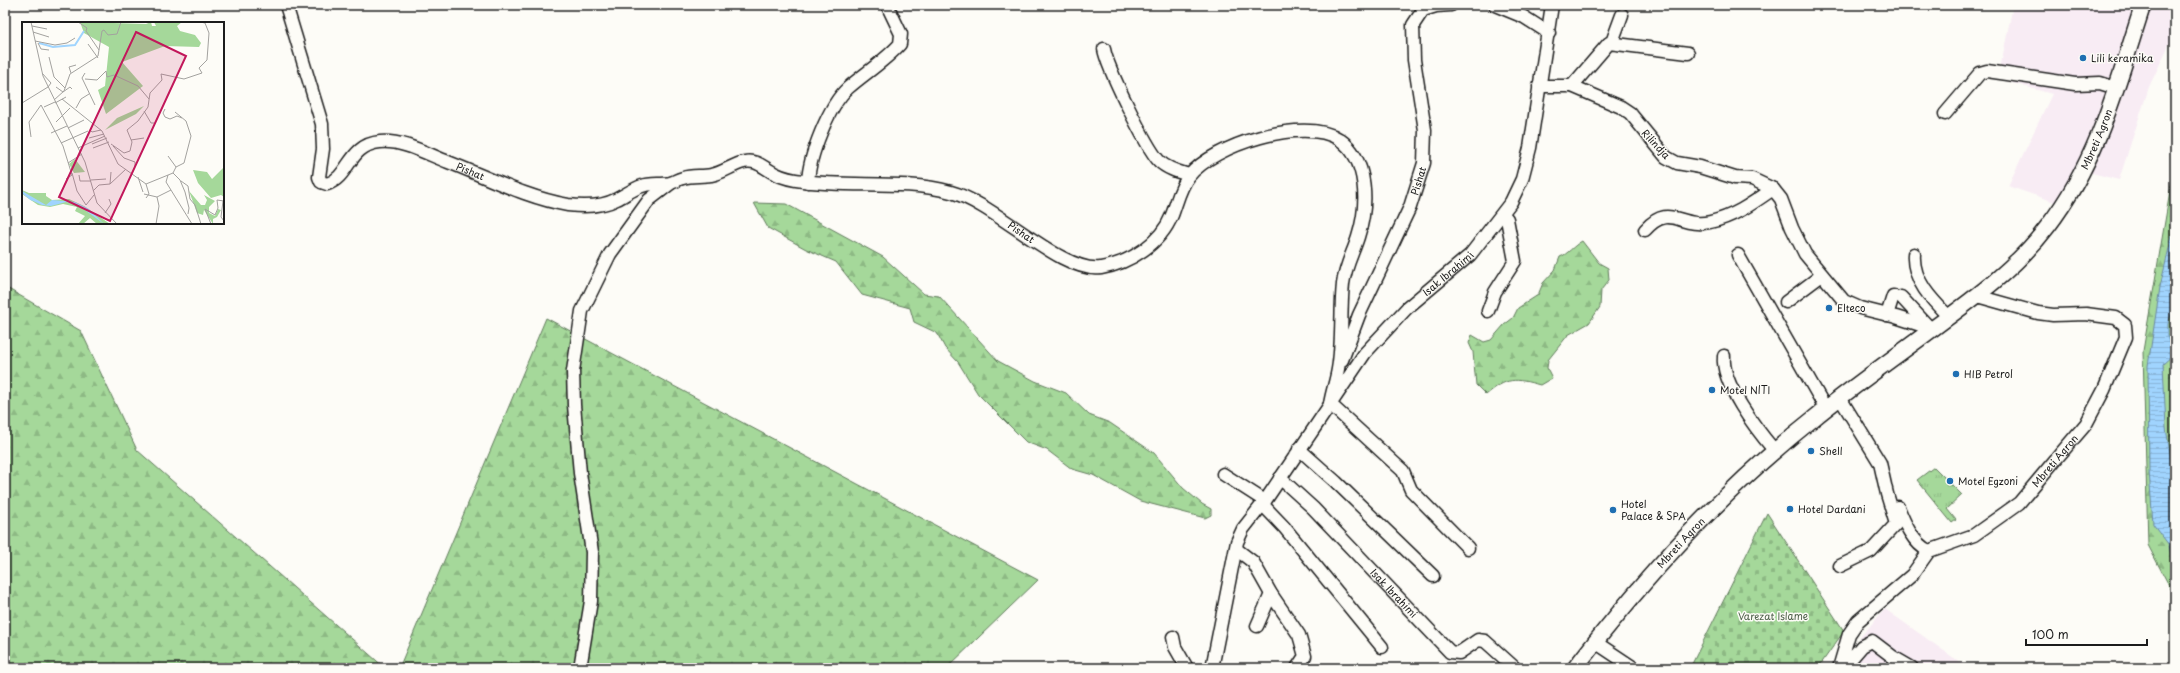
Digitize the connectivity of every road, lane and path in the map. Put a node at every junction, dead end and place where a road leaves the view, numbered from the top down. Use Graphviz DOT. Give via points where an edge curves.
graph roads {
  1 [pos="286,5"];
  2 [pos="1451,5"];
  3 [pos="1495,5"];
  4 [pos="1552,5"];
  5 [pos="2143,5"];
  6 [pos="889,9"];
  7 [pos="1622,15"];
  8 [pos="1549,33"];
  9 [pos="1612,42"];
  10 [pos="1104,49"];
  11 [pos="1688,53"];
  12 [pos="1539,86"];
  13 [pos="1572,86"];
  14 [pos="2116,88"];
  15 [pos="1945,114"];
  16 [pos="1189,175"];
  17 [pos="808,182"];
  18 [pos="671,183"];
  19 [pos="1773,189"];
  20 [pos="1503,214"];
  21 [pos="1644,230"];
  22 [pos="1914,254"];
  23 [pos="1738,255"];
  24 [pos="1822,275"];
  25 [pos="1977,296"];
  26 [pos="1786,302"];
  27 [pos="1488,311"];
  28 [pos="1887,315"];
  29 [pos="1949,317"];
  30 [pos="1930,328"];
  31 [pos="1724,356"];
  32 [pos="1338,368"];
  33 [pos="1843,395"];
  34 [pos="1330,404"];
  35 [pos="1826,409"];
  36 [pos="1299,449"];
  37 [pos="1774,450"];
  38 [pos="1223,474"];
  39 [pos="1280,478"];
  40 [pos="1263,503"];
  41 [pos="1468,548"];
  42 [pos="1236,549"];
  43 [pos="1930,551"];
  44 [pos="1840,566"];
  45 [pos="1433,576"];
  46 [pos="1271,594"];
  47 [pos="1257,626"];
  48 [pos="1173,637"];
  49 [pos="1595,642"];
  50 [pos="1382,647"];
  51 [pos="580,668"];
  52 [pos="1187,668"];
  53 [pos="1212,668"];
  54 [pos="1297,668"];
  55 [pos="1515,668"];
  56 [pos="1575,668"];
  57 [pos="1634,668"];
  58 [pos="1839,668"];
  59 [pos="1843,668"];
  60 [pos="1912,668"];
  1 -- 18 [label="street, Pishat" via="322,124 323,149 319,177 324,184 337,180 360,149 384,142 410,147 533,195 572,206 606,204 645,185"];
  2 -- 32 [label="street, Pishat" via="1423,10 1414,21 1414,60 1425,130 1424,163 1410,207 1359,315"];
  3 -- 8 [label="street" via="1524,17"];
  4 -- 8 [label="street, Isak Ibrahimi"];
  5 -- 14 [label="main road, Mbreti Agron"];
  6 -- 17 [label="street" via="901,34 900,44 849,87 834,104 815,153"];
  7 -- 9 [label="street"];
  8 -- 12 [label="street, Isak Ibrahimi"];
  9 -- 11 [label="street"];
  9 -- 13 [label="street"];
  10 -- 16 [label="street" via="1110,70 1154,155 1169,168"];
  12 -- 13 [label="street, Rilindja"];
  12 -- 20 [label="street, Isak Ibrahimi" via="1526,167"];
  13 -- 19 [label="street, Rilindja" via="1630,112 1658,148 1672,160 1735,178 1758,181"];
  14 -- 15 [label="street" via="2100,83 2075,84 1987,71 1980,73"];
  14 -- 25 [label="main road, Mbreti Agron" via="2096,144 2068,198 2028,250"];
  16 -- 17 [label="street, Pishat" via="1169,223 1158,239 1123,260 1096,268 1070,262 989,209 951,192 902,185"];
  16 -- 32 [label="street, Pishat" via="1197,167 1221,153 1272,134 1298,130 1320,131 1347,146 1361,172 1364,206 1358,239 1343,281"];
  17 -- 18 [label="street, Pishat" via="780,177 760,164 750,161 713,175 685,177"];
  18 -- 51 [label="street" via="650,200 610,254 582,311 574,371 574,405 580,473 592,552 591,601"];
  19 -- 21 [label="street" via="1746,208 1711,222 1692,224 1665,216 1655,220"];
  19 -- 24 [label="street" via="1781,199 1798,242"];
  20 -- 27 [label="street" via="1515,261 1490,302"];
  20 -- 34 [label="street, Isak Ibrahimi" via="1470,255 1407,308 1382,333 1356,365"];
  22 -- 29 [label="street" via="1913,264 1918,280"];
  23 -- 35 [label="street"];
  24 -- 26 [label="street"];
  24 -- 28 [label="street" via="1844,301"];
  25 -- 29 [label="main road, Mbreti Agron"];
  25 -- 43 [label="street, Mbreti Agron" via="2054,315 2086,314 2116,318 2124,322 2127,332 2112,376 2086,424 2018,503 1974,535"];
  28 -- 30 [label="street"];
  28 -- 30 [label="street" via="1897,297"];
  29 -- 30 [label="main road, Mbreti Agron"];
  30 -- 33 [label="main road, Mbreti Agron"];
  31 -- 37 [label="street" via="1727,379 1750,418"];
  32 -- 34 [label="street, Pishat"];
  33 -- 35 [label="main road, Mbreti Agron"];
  33 -- 43 [label="street" via="1887,459 1892,489 1907,528 1925,549"];
  33 -- 44 [label="street" via="1880,463 1896,524 1871,551"];
  34 -- 36 [label="street, Isak Ibrahimi"];
  34 -- 41 [label="street" via="1403,471 1411,490"];
  35 -- 37 [label="main road, Mbreti Agron"];
  36 -- 39 [label="street, Isak Ibrahimi"];
  36 -- 45 [label="street"];
  37 -- 49 [label="main road, Mbreti Agron" via="1685,535"];
  38 -- 40 [label="street"];
  39 -- 40 [label="street, Isak Ibrahimi"];
  39 -- 55 [label="street, Isak Ibrahimi" via="1313,508 1450,652 1459,653 1478,640 1485,641"];
  40 -- 42 [label="street, Isak Ibrahimi" via="1239,535"];
  40 -- 50 [label="street"];
  42 -- 46 [label="street" via="1253,562"];
  42 -- 53 [label="street, Isak Ibrahimi"];
  43 -- 58 [label="street" via="1912,575 1858,621 1849,634"];
  46 -- 47 [label="street"];
  46 -- 54 [label="street" via="1303,644 1305,656"];
  48 -- 52 [label="street" via="1174,647"];
  49 -- 56 [label="main road, Mbreti Agron"];
  49 -- 57 [label="street"];
  59 -- 60 [label="street" via="1862,646 1872,641"];
}
